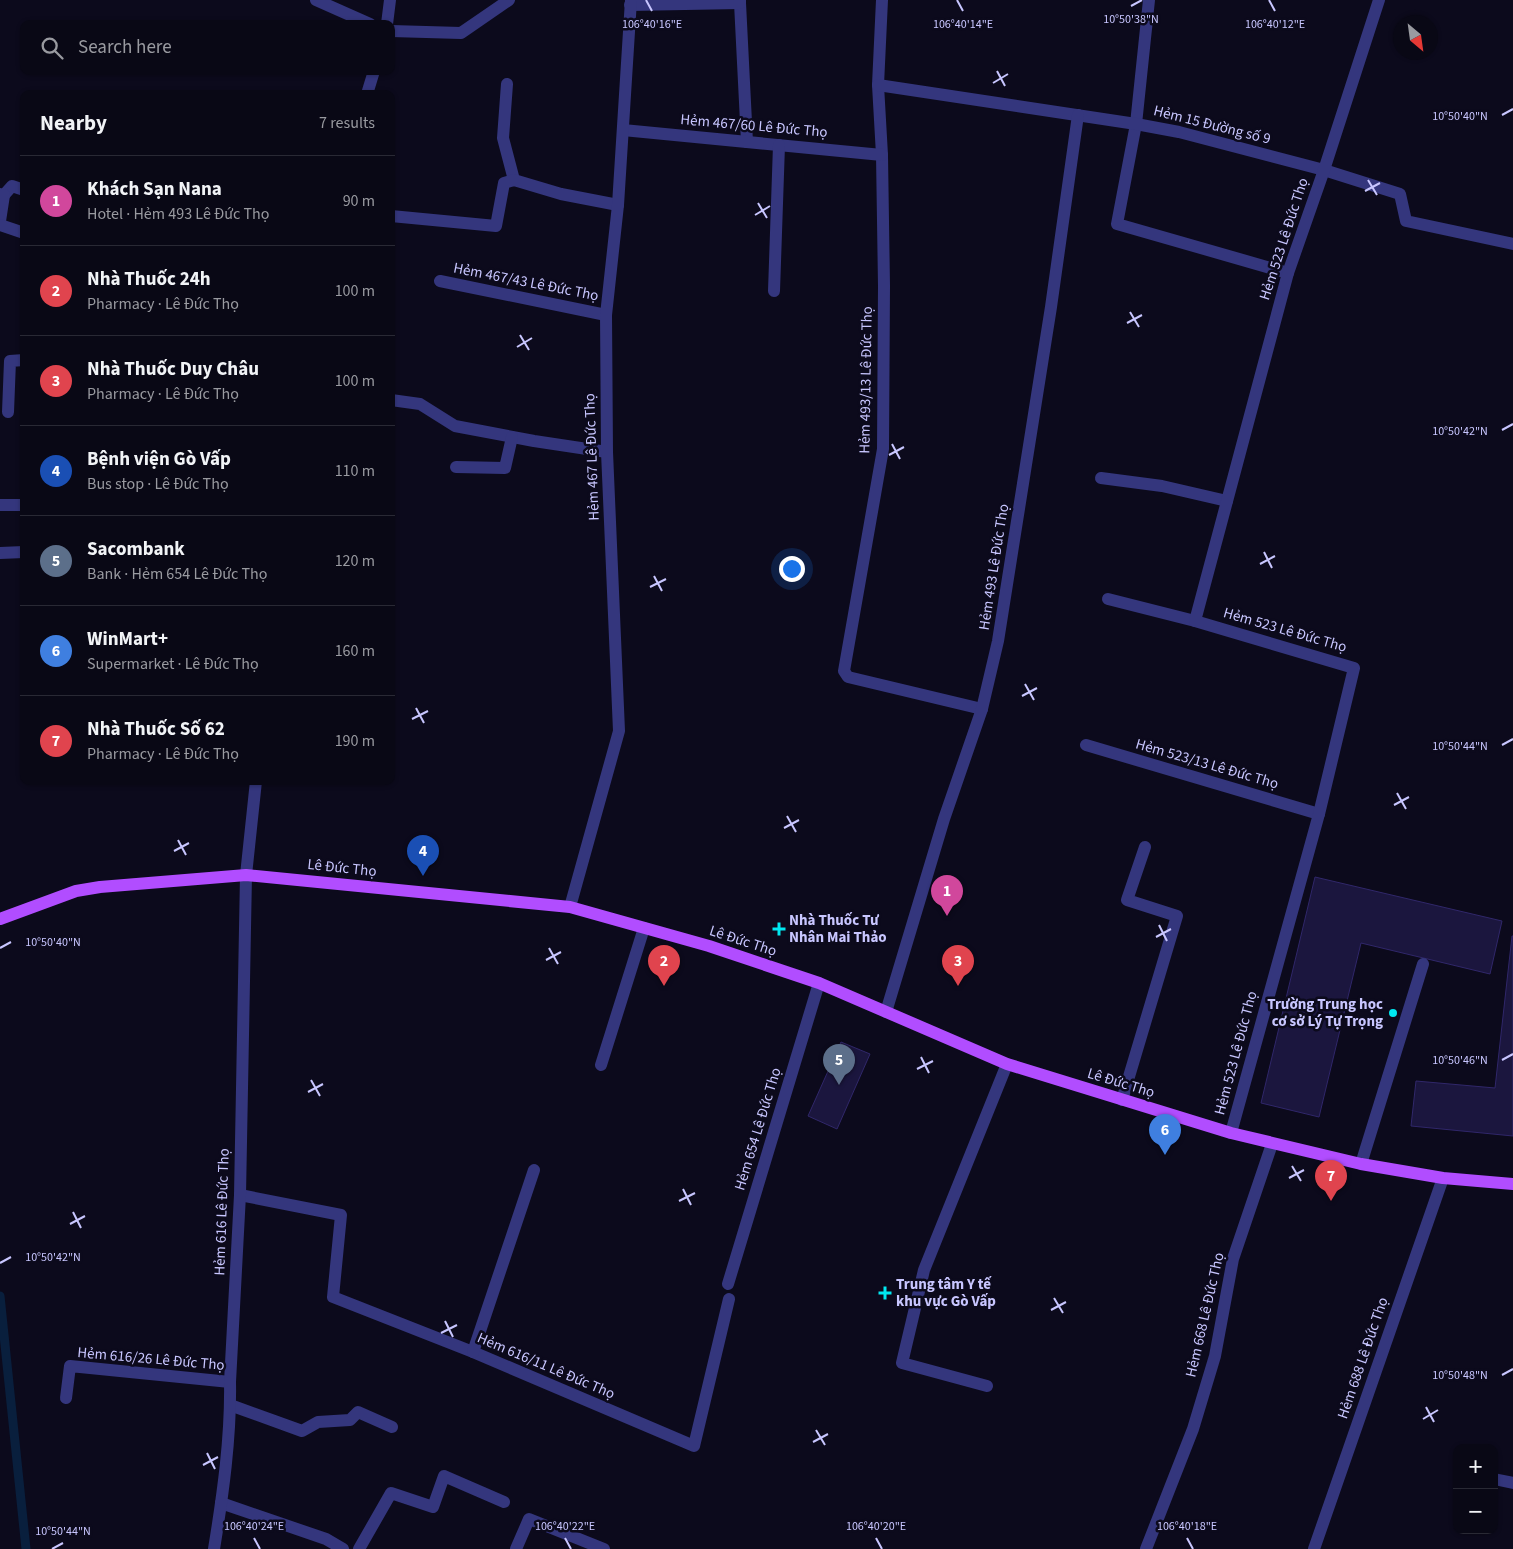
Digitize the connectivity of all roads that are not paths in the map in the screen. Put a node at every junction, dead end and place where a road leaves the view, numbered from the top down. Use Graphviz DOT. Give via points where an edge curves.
graph roads {
  1 [pos="316,0"];
  2 [pos="390,0"];
  3 [pos="509,0"];
  4 [pos="882,0"];
  5 [pos="1149,0"];
  6 [pos="1379,0"];
  7 [pos="630,2"];
  8 [pos="740,2"];
  9 [pos="361,20"];
  10 [pos="388,20"];
  11 [pos="395,31"];
  12 [pos="373,75"];
  13 [pos="506,84"];
  14 [pos="878,85"];
  15 [pos="368,90"];
  16 [pos="1078,115"];
  17 [pos="1136,124"];
  18 [pos="623,130"];
  19 [pos="746,142"];
  20 [pos="779,145"];
  21 [pos="882,155"];
  22 [pos="1324,170"];
  23 [pos="514,180"];
  24 [pos="20,189"];
  25 [pos="2,195"];
  26 [pos="618,205"];
  27 [pos="395,216"];
  28 [pos="0,221"];
  29 [pos="0,225"];
  30 [pos="20,232"];
  31 [pos="1513,244"];
  32 [pos="1288,273"];
  33 [pos="440,281"];
  34 [pos="774,291"];
  35 [pos="606,315"];
  36 [pos="20,360"];
  37 [pos="395,401"];
  38 [pos="8,412"];
  39 [pos="512,437"];
  40 [pos="607,452"];
  41 [pos="456,467"];
  42 [pos="1101,478"];
  43 [pos="1227,501"];
  44 [pos="0,505"];
  45 [pos="20,505"];
  46 [pos="20,552"];
  47 [pos="0,553"];
  48 [pos="1108,599"];
  49 [pos="1195,620"];
  50 [pos="982,709"];
  51 [pos="1086,745"];
  52 [pos="256,785"];
  53 [pos="1319,814"];
  54 [pos="1146,847"];
  55 [pos="246,875"];
  56 [pos="570,907"];
  57 [pos="0,919"];
  58 [pos="644,928"];
  59 [pos="1423,964"];
  60 [pos="819,983"];
  61 [pos="886,1012"];
  62 [pos="1006,1064"];
  63 [pos="601,1065"];
  64 [pos="1122,1100"];
  65 [pos="1231,1133"];
  66 [pos="1272,1144"];
  67 [pos="1361,1164"];
  68 [pos="534,1170"];
  69 [pos="1443,1178"];
  70 [pos="1513,1184"];
  71 [pos="240,1195"];
  72 [pos="728,1284"];
  73 [pos="729,1299"];
  74 [pos="473,1352"];
  75 [pos="230,1382"];
  76 [pos="987,1386"];
  77 [pos="66,1398"];
  78 [pos="230,1405"];
  79 [pos="392,1427"];
  80 [pos="1498,1480"];
  81 [pos="1513,1483"];
  82 [pos="504,1502"];
  83 [pos="221,1503"];
  84 [pos="214,1549"];
  85 [pos="344,1549"];
  86 [pos="359,1549"];
  87 [pos="516,1549"];
  88 [pos="604,1549"];
  89 [pos="1146,1549"];
  90 [pos="1314,1549"];
  1 -- 9 [label="street"];
  2 -- 10 [label="street"];
  3 -- 11 [label="street" via="461,33"];
  4 -- 14 [label="street, Hẻm 493/13 Lê Đức Thọ"];
  5 -- 17 [label="street"];
  6 -- 22 [label="street, Hẻm 523 Lê Đức Thọ"];
  7 -- 8 [label="street"];
  7 -- 18 [label="street, Hẻm 467 Lê Đức Thọ"];
  8 -- 19 [label="street"];
  12 -- 15 [label="street"];
  13 -- 23 [label="street" via="503,138"];
  14 -- 16 [label="street, Hẻm 15 Đường số 9"];
  14 -- 21 [label="street, Hẻm 493/13 Lê Đức Thọ"];
  16 -- 17 [label="street, Hẻm 15 Đường số 9"];
  16 -- 50 [label="street, Hẻm 493 Lê Đức Thọ" via="1000,632"];
  17 -- 22 [label="street, Hẻm 15 Đường số 9" via="1180,132"];
  17 -- 32 [label="street" via="1116,224"];
  18 -- 19 [label="street, Hẻm 467/60 Lê Đức Thọ"];
  18 -- 26 [label="street, Hẻm 467 Lê Đức Thọ"];
  19 -- 20 [label="street, Hẻm 467/60 Lê Đức Thọ"];
  20 -- 21 [label="street, Hẻm 467/60 Lê Đức Thọ"];
  20 -- 34 [label="street"];
  21 -- 50 [label="street, Hẻm 493/13 Lê Đức Thọ" via="883,449 844,671 848,677"];
  22 -- 31 [label="street, Hẻm 15 Đường số 9" via="1400,194 1406,221"];
  22 -- 32 [label="street, Hẻm 523 Lê Đức Thọ"];
  23 -- 26 [label="street" via="561,194"];
  23 -- 27 [label="street" via="504,182 496,226"];
  24 -- 25 [label="street" via="12,186"];
  25 -- 28 [label="street"];
  26 -- 35 [label="street, Hẻm 467 Lê Đức Thọ"];
  29 -- 30 [label="street"];
  32 -- 43 [label="street, Hẻm 523 Lê Đức Thọ"];
  33 -- 35 [label="street, Hẻm 467/43 Lê Đức Thọ"];
  35 -- 40 [label="street, Hẻm 467 Lê Đức Thọ"];
  36 -- 38 [label="street" via="10,361"];
  37 -- 39 [label="street" via="420,404 455,426"];
  39 -- 40 [label="street"];
  39 -- 41 [label="street" via="505,468"];
  40 -- 56 [label="street, Hẻm 467 Lê Đức Thọ" via="619,731"];
  42 -- 43 [label="street" via="1162,486"];
  43 -- 49 [label="street, Hẻm 523 Lê Đức Thọ"];
  44 -- 45 [label="street"];
  46 -- 47 [label="street"];
  48 -- 49 [label="street"];
  49 -- 53 [label="street, Hẻm 523 Lê Đức Thọ" via="1354,668"];
  50 -- 61 [label="street, Hẻm 493 Lê Đức Thọ" via="944,820"];
  51 -- 53 [label="street, Hẻm 523/13 Lê Đức Thọ"];
  52 -- 55 [label="street, Hẻm 616 Lê Đức Thọ"];
  53 -- 65 [label="street, Hẻm 523 Lê Đức Thọ"];
  54 -- 64 [label="street" via="1127,900 1177,916"];
  55 -- 56 [label="main road, Lê Đức Thọ"];
  55 -- 57 [label="main road, Lê Đức Thọ" via="76,891"];
  55 -- 71 [label="street, Hẻm 616 Lê Đức Thọ"];
  56 -- 58 [label="main road, Lê Đức Thọ"];
  58 -- 60 [label="main road, Lê Đức Thọ"];
  58 -- 63 [label="street"];
  59 -- 67 [label="street"];
  60 -- 61 [label="main road, Lê Đức Thọ"];
  60 -- 72 [label="street, Hẻm 654 Lê Đức Thọ"];
  61 -- 62 [label="main road, Lê Đức Thọ"];
  62 -- 64 [label="main road, Lê Đức Thọ"];
  62 -- 76 [label="street" via="924,1270 902,1363"];
  64 -- 65 [label="main road, Lê Đức Thọ"];
  65 -- 66 [label="main road, Lê Đức Thọ"];
  66 -- 67 [label="main road, Lê Đức Thọ"];
  66 -- 89 [label="street, Hẻm 668 Lê Đức Thọ" via="1234,1259 1215,1356 1193,1429"];
  67 -- 69 [label="main road, Lê Đức Thọ"];
  68 -- 74 [label="street"];
  69 -- 70 [label="main road, Lê Đức Thọ"];
  69 -- 90 [label="street, Hẻm 688 Lê Đức Thọ"];
  71 -- 74 [label="street, Hẻm 616/11 Lê Đức Thọ" via="341,1215 333,1297"];
  71 -- 75 [label="street, Hẻm 616 Lê Đức Thọ"];
  73 -- 74 [label="street, Hẻm 616/11 Lê Đức Thọ" via="694,1446"];
  75 -- 77 [label="street, Hẻm 616/26 Lê Đức Thọ" via="70,1366"];
  75 -- 78 [label="street, Hẻm 616 Lê Đức Thọ"];
  78 -- 79 [label="street" via="302,1432 318,1422 350,1420 358,1412"];
  78 -- 83 [label="street, Hẻm 616 Lê Đức Thọ"];
  80 -- 81 [label="street"];
  82 -- 86 [label="street" via="444,1476 433,1507 391,1493"];
  83 -- 84 [label="street, Hẻm 616 Lê Đức Thọ"];
  83 -- 85 [label="street" via="326,1539"];
  87 -- 88 [label="street" via="529,1519"];
}
